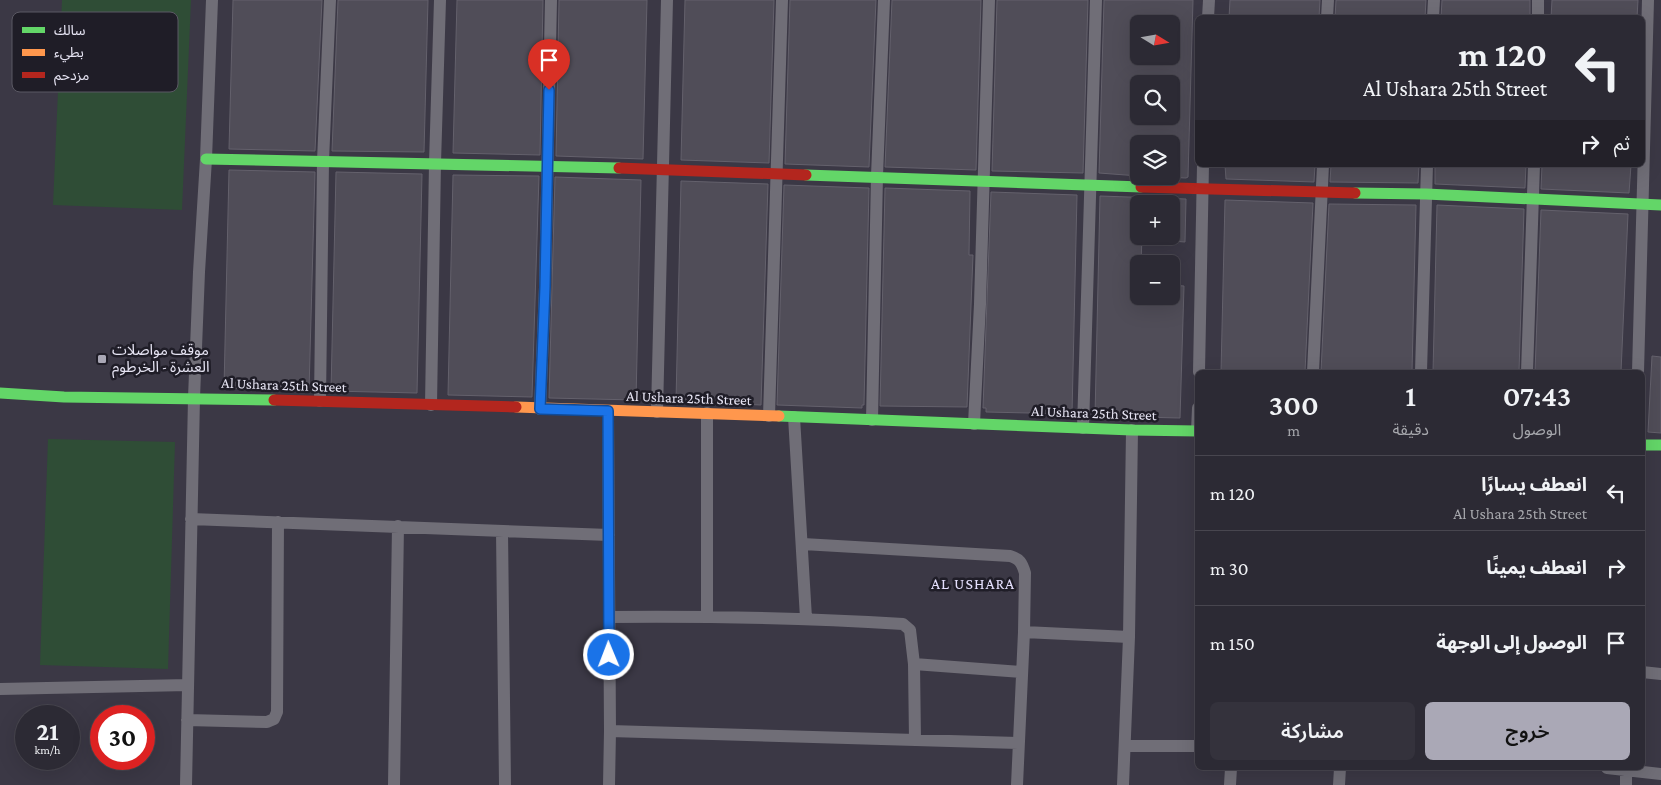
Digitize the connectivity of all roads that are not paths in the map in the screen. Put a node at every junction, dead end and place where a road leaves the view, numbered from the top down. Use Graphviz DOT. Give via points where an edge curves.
graph roads {
  1 [pos="212,0"];
  2 [pos="330,0"];
  3 [pos="440,0"];
  4 [pos="551,0"];
  5 [pos="667,0"];
  6 [pos="782,0"];
  7 [pos="884,0"];
  8 [pos="989,0"];
  9 [pos="1096,0"];
  10 [pos="1209,0"];
  11 [pos="1328,0"];
  12 [pos="1434,0"];
  13 [pos="1538,0"];
  14 [pos="1648,0"];
  15 [pos="1208,15"];
  16 [pos="1328,15"];
  17 [pos="1433,15"];
  18 [pos="1538,15"];
  19 [pos="1645,102"];
  20 [pos="206,160"];
  21 [pos="324,160"];
  22 [pos="435,163"];
  23 [pos="547,166"];
  24 [pos="1203,167"];
  25 [pos="1323,167"];
  26 [pos="1427,167"];
  27 [pos="1534,167"];
  28 [pos="1643,167"];
  29 [pos="663,170"];
  30 [pos="776,174"];
  31 [pos="877,176"];
  32 [pos="983,180"];
  33 [pos="1090,184"];
  34 [pos="1202,188"];
  35 [pos="1322,192"];
  36 [pos="1426,194"];
  37 [pos="1534,200"];
  38 [pos="1642,204"];
  39 [pos="1661,204"];
  40 [pos="1199,370"];
  41 [pos="1313,370"];
  42 [pos="1421,370"];
  43 [pos="1527,370"];
  44 [pos="1638,370"];
  45 [pos="0,393"];
  46 [pos="194,398"];
  47 [pos="320,401"];
  48 [pos="431,405"];
  49 [pos="540,409"];
  50 [pos="608,411"];
  51 [pos="657,412"];
  52 [pos="707,413"];
  53 [pos="770,416"];
  54 [pos="794,417"];
  55 [pos="872,420"];
  56 [pos="974,424"];
  57 [pos="1083,428"];
  58 [pos="1132,430"];
  59 [pos="1195,430"];
  60 [pos="1645,445"];
  61 [pos="1661,445"];
  62 [pos="191,518"];
  63 [pos="278,522"];
  64 [pos="398,526"];
  65 [pos="502,531"];
  66 [pos="609,535"];
  67 [pos="803,544"];
  68 [pos="707,616"];
  69 [pos="609,617"];
  70 [pos="806,618"];
  71 [pos="1024,632"];
  72 [pos="1129,637"];
  73 [pos="914,664"];
  74 [pos="1022,672"];
  75 [pos="1645,672"];
  76 [pos="1661,674"];
  77 [pos="188,685"];
  78 [pos="0,689"];
  79 [pos="187,720"];
  80 [pos="610,730"];
  81 [pos="915,740"];
  82 [pos="1018,743"];
  83 [pos="1125,746"];
  84 [pos="1195,746"];
  85 [pos="1230,770"];
  86 [pos="1340,770"];
  87 [pos="1626,770"];
  88 [pos="1633,770"];
  89 [pos="1661,774"];
  90 [pos="186,785"];
  91 [pos="394,785"];
  92 [pos="505,785"];
  93 [pos="609,785"];
  94 [pos="1017,785"];
  95 [pos="1123,785"];
  96 [pos="1230,785"];
  97 [pos="1339,785"];
  98 [pos="1626,785"];
  1 -- 20 [label="street"];
  2 -- 21 [label="street"];
  3 -- 22 [label="street"];
  4 -- 23 [label="street"];
  5 -- 29 [label="street"];
  6 -- 30 [label="street"];
  7 -- 31 [label="street"];
  8 -- 32 [label="street"];
  9 -- 33 [label="street"];
  10 -- 15 [label="street"];
  11 -- 16 [label="street"];
  12 -- 17 [label="street"];
  13 -- 18 [label="street"];
  14 -- 19 [label="street"];
  20 -- 21 [label="street"];
  20 -- 46 [label="street"];
  21 -- 22 [label="street"];
  21 -- 47 [label="street"];
  22 -- 23 [label="street"];
  22 -- 48 [label="street"];
  23 -- 29 [label="street"];
  23 -- 49 [label="street"];
  24 -- 34 [label="street"];
  25 -- 35 [label="street"];
  26 -- 36 [label="street"];
  27 -- 37 [label="street"];
  28 -- 38 [label="street"];
  29 -- 30 [label="street"];
  29 -- 51 [label="street"];
  30 -- 31 [label="street"];
  30 -- 53 [label="street"];
  31 -- 32 [label="street"];
  31 -- 55 [label="street"];
  32 -- 33 [label="street"];
  32 -- 56 [label="street"];
  33 -- 34 [label="street"];
  33 -- 57 [label="street"];
  34 -- 35 [label="street"];
  34 -- 40 [label="street"];
  35 -- 36 [label="street"];
  35 -- 41 [label="street"];
  36 -- 37 [label="street"];
  36 -- 42 [label="street"];
  37 -- 38 [label="street"];
  37 -- 43 [label="street"];
  38 -- 39 [label="street"];
  38 -- 44 [label="street"];
  45 -- 46 [label="street, Al Ushara 25th Street"];
  46 -- 47 [label="street, Al Ushara 25th Street"];
  46 -- 62 [label="street"];
  47 -- 48 [label="street, Al Ushara 25th Street"];
  48 -- 49 [label="street, Al Ushara 25th Street"];
  49 -- 50 [label="street, Al Ushara 25th Street"];
  50 -- 51 [label="street, Al Ushara 25th Street"];
  50 -- 66 [label="street"];
  51 -- 52 [label="street, Al Ushara 25th Street"];
  52 -- 53 [label="street, Al Ushara 25th Street"];
  52 -- 68 [label="street"];
  53 -- 54 [label="street, Al Ushara 25th Street"];
  54 -- 55 [label="street, Al Ushara 25th Street"];
  54 -- 67 [label="street"];
  55 -- 56 [label="street, Al Ushara 25th Street"];
  56 -- 57 [label="street, Al Ushara 25th Street"];
  57 -- 58 [label="street, Al Ushara 25th Street"];
  58 -- 59 [label="street, Al Ushara 25th Street"];
  58 -- 72 [label="street"];
  60 -- 61 [label="street"];
  62 -- 63 [label="street"];
  62 -- 77 [label="street"];
  63 -- 64 [label="street"];
  63 -- 79 [label="street" via="277,712 274,719 267,722"];
  64 -- 65 [label="street"];
  64 -- 91 [label="street"];
  65 -- 66 [label="street"];
  65 -- 92 [label="street"];
  66 -- 69 [label="street"];
  67 -- 70 [label="street"];
  67 -- 71 [label="street" via="1018,558 1025,573"];
  68 -- 69 [label="street"];
  68 -- 70 [label="street"];
  69 -- 80 [label="street"];
  70 -- 73 [label="street" via="903,624 910,630"];
  71 -- 72 [label="street"];
  71 -- 74 [label="street"];
  72 -- 83 [label="street"];
  73 -- 74 [label="street"];
  73 -- 81 [label="street"];
  74 -- 82 [label="street"];
  75 -- 76 [label="street"];
  77 -- 78 [label="street"];
  77 -- 79 [label="street"];
  79 -- 90 [label="street"];
  80 -- 81 [label="street"];
  80 -- 93 [label="street"];
  81 -- 82 [label="street"];
  82 -- 94 [label="street"];
  83 -- 84 [label="street"];
  83 -- 95 [label="street"];
  85 -- 96 [label="street"];
  86 -- 97 [label="street"];
  87 -- 98 [label="street"];
  88 -- 89 [label="street"];
}
